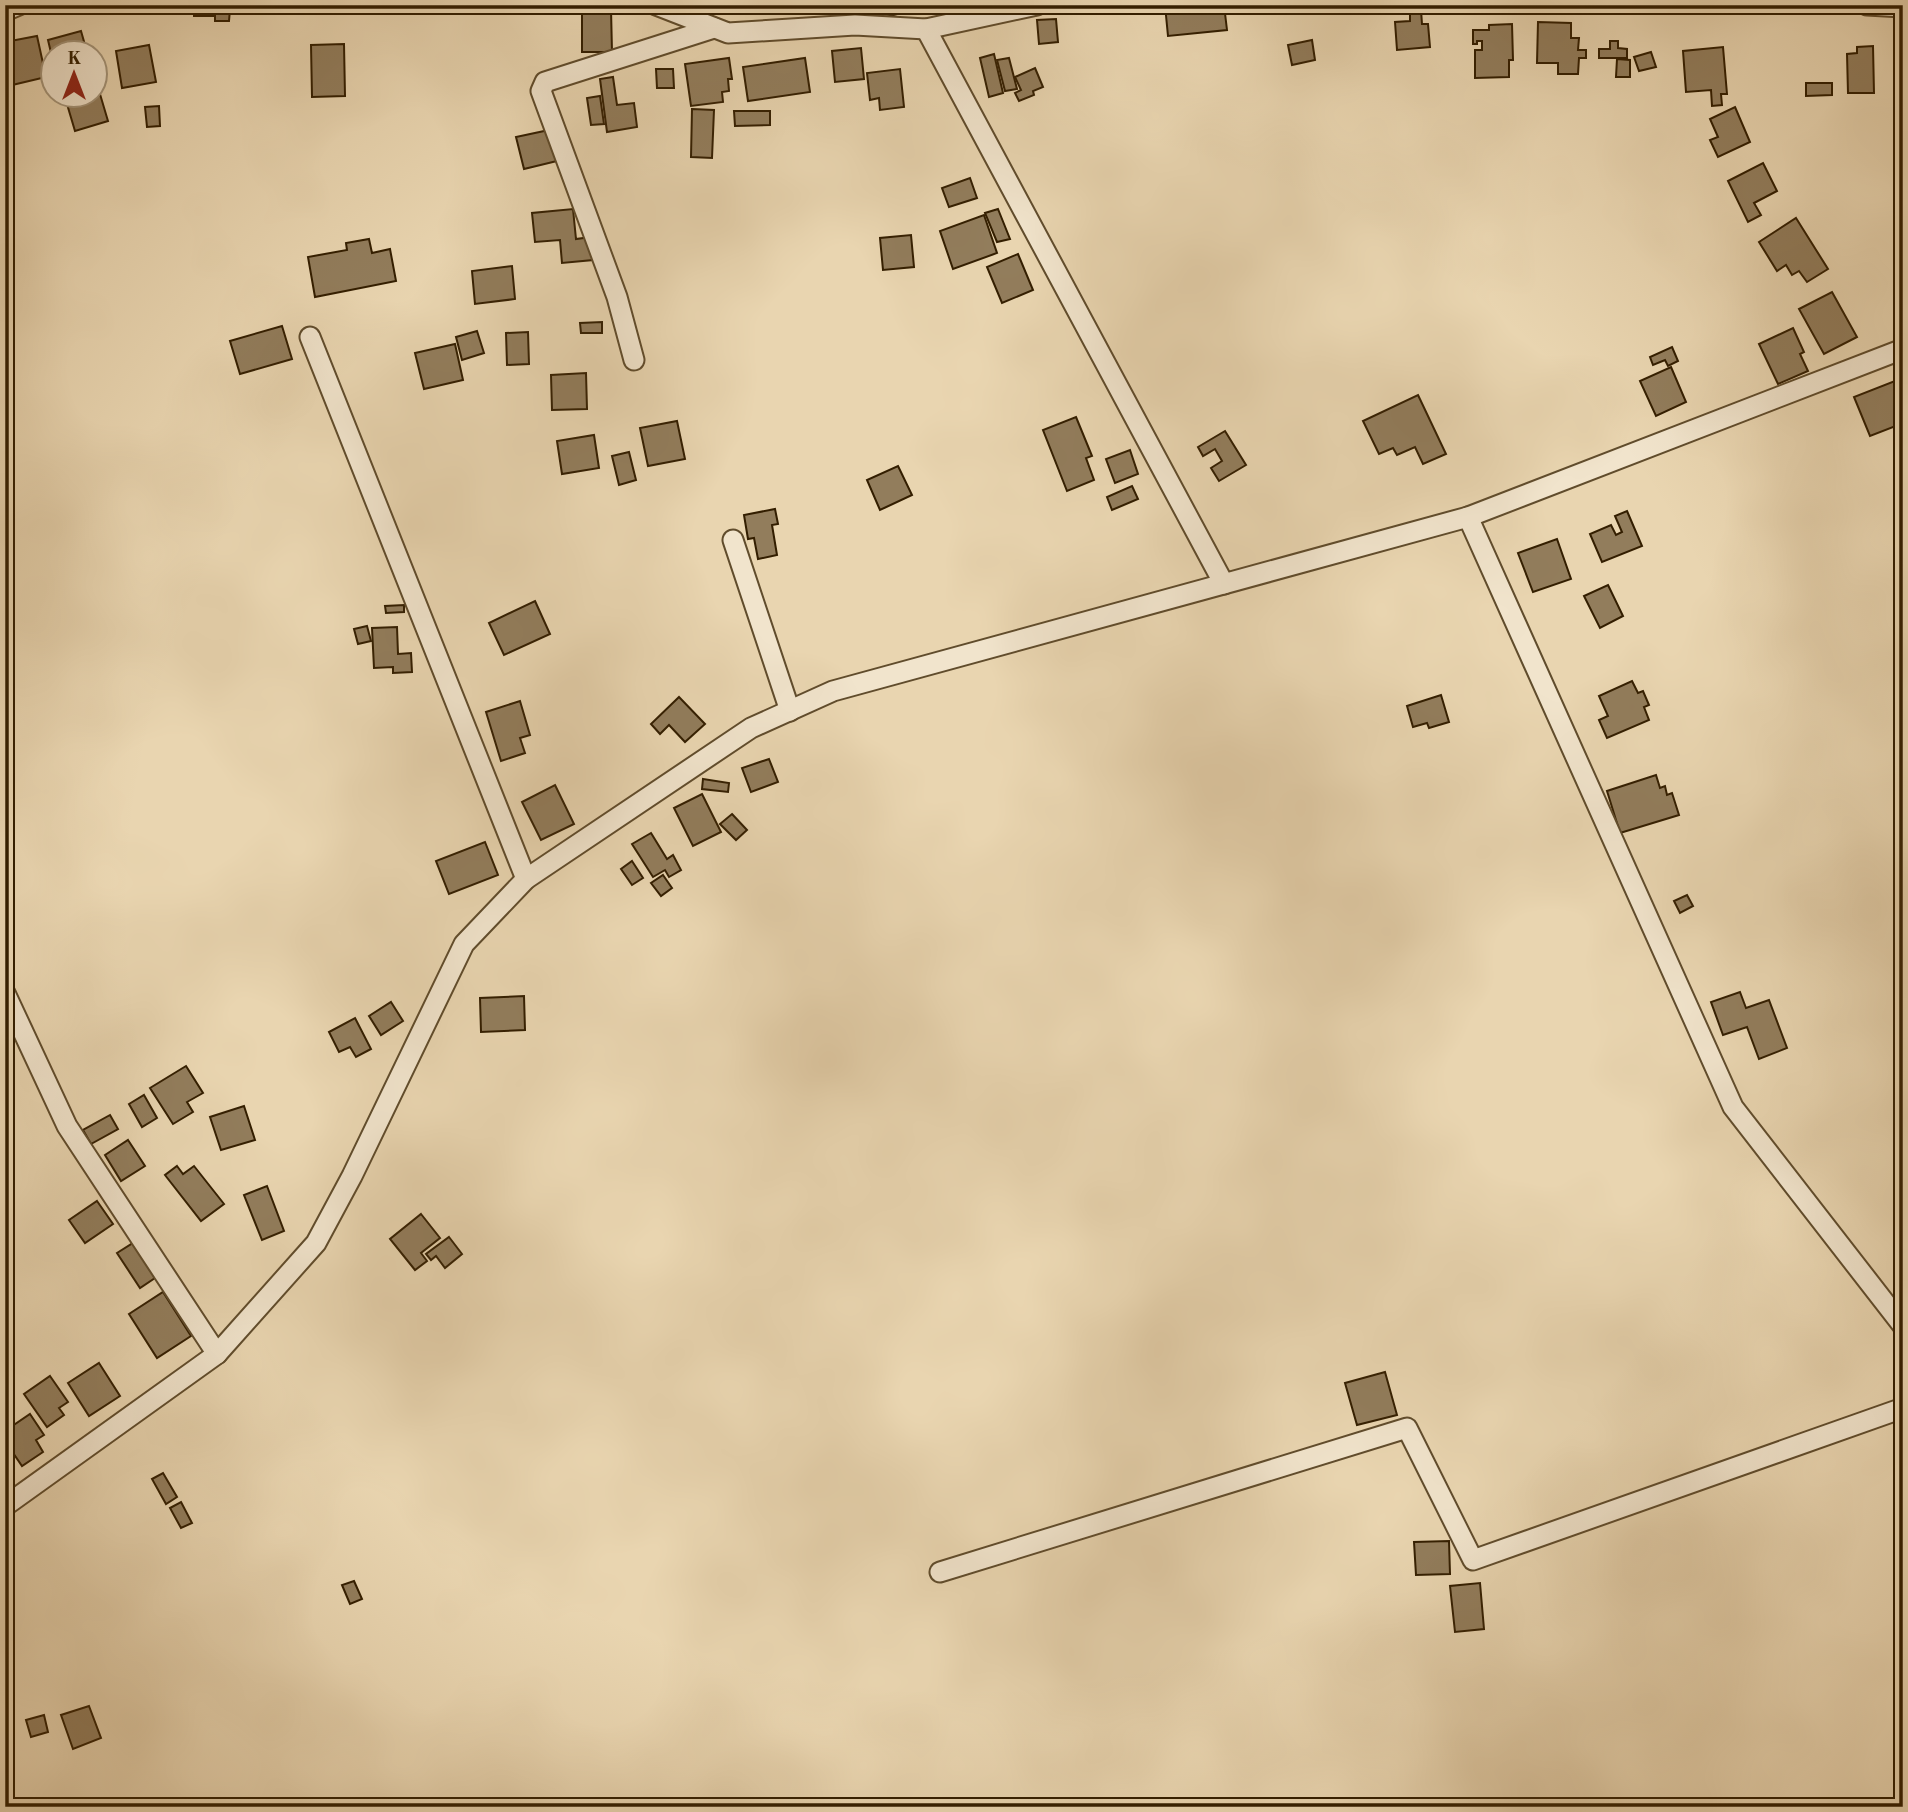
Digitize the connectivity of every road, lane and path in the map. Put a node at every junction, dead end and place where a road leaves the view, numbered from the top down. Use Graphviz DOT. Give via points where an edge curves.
graph roads {
  1 [pos="19,5"];
  2 [pos="656,5"];
  3 [pos="1037,5"];
  4 [pos="1867,5"];
  5 [pos="1903,7"];
  6 [pos="5,10"];
  7 [pos="714,28"];
  8 [pos="926,29"];
  9 [pos="310,337"];
  10 [pos="1903,349"];
  11 [pos="634,360"];
  12 [pos="1468,517"];
  13 [pos="733,540"];
  14 [pos="1224,584"];
  15 [pos="790,711"];
  16 [pos="526,879"];
  17 [pos="5,993"];
  18 [pos="1903,1326"];
  19 [pos="217,1354"];
  20 [pos="1903,1408"];
  21 [pos="5,1506"];
  22 [pos="940,1572"];
  1 -- 6 [label="street"];
  2 -- 7 [label="street"];
  3 -- 8 [label="street"];
  4 -- 5 [label="street"];
  7 -- 8 [label="street" via="728,33 855,25"];
  7 -- 11 [label="street" via="545,82 541,91 617,297"];
  8 -- 14 [label="street"];
  9 -- 16 [label="street"];
  10 -- 12 [label="street"];
  12 -- 14 [label="street"];
  12 -- 18 [label="street" via="1733,1107"];
  13 -- 15 [label="street"];
  14 -- 15 [label="street" via="833,691"];
  15 -- 16 [label="street" via="751,728"];
  16 -- 19 [label="street" via="464,944 316,1243"];
  17 -- 19 [label="street" via="66,1126"];
  19 -- 21 [label="street"];
  20 -- 22 [label="street" via="1473,1560 1407,1428"];
}
